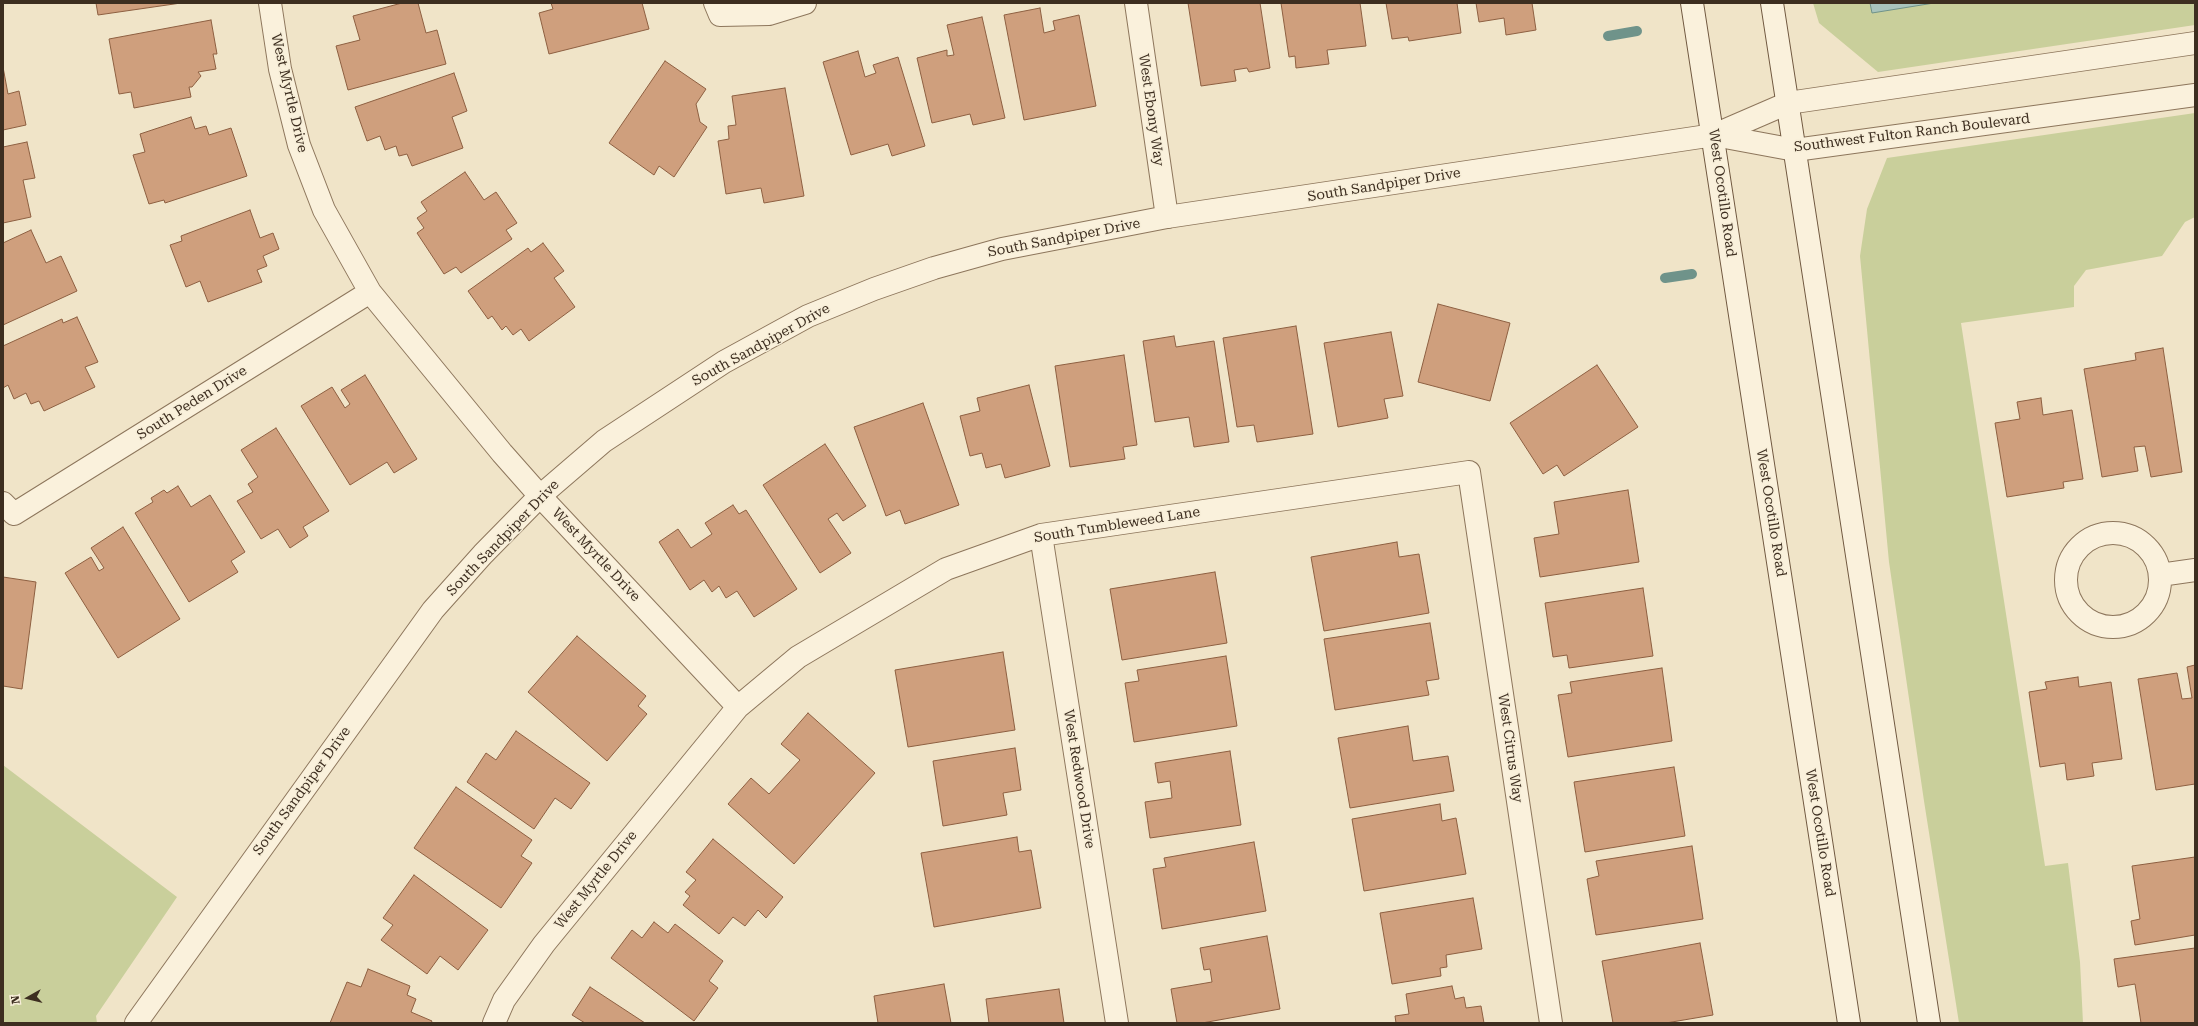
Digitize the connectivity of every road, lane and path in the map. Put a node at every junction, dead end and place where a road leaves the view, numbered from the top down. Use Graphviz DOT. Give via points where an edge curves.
graph roads {
  1 [pos="270,3"];
  2 [pos="805,3"];
  3 [pos="1136,3"];
  4 [pos="1692,3"];
  5 [pos="1772,3"];
  6 [pos="717,9"];
  7 [pos="2195,43"];
  8 [pos="2195,95"];
  9 [pos="1788,103"];
  10 [pos="1714,136"];
  11 [pos="1795,150"];
  12 [pos="1167,217"];
  13 [pos="370,292"];
  14 [pos="1469,472"];
  15 [pos="540,496"];
  16 [pos="8,509"];
  17 [pos="1041,535"];
  18 [pos="2195,570"];
  19 [pos="2160,575"];
  20 [pos="738,707"];
  21 [pos="136,1023"];
  22 [pos="494,1023"];
  23 [pos="1117,1023"];
  24 [pos="1551,1023"];
  25 [pos="1849,1023"];
  26 [pos="1929,1023"];
  1 -- 13 [label="street, West Myrtle Drive" via="280,69 299,145 324,210"];
  2 -- 6 [label="street" via="769,14"];
  3 -- 12 [label="street, West Ebony Way"];
  4 -- 10 [label="street, West Ocotillo Road"];
  5 -- 9 [label="street"];
  7 -- 9 [label="street"];
  8 -- 11 [label="street, Southwest Fulton Ranch Boulevard"];
  9 -- 10 [label="street"];
  9 -- 11 [label="street"];
  10 -- 11 [label="street, Southwest Fulton Ranch Boulevard"];
  10 -- 12 [label="street, South Sandpiper Drive"];
  10 -- 25 [label="street, West Ocotillo Road"];
  11 -- 26 [label="street"];
  12 -- 15 [label="street, South Sandpiper Drive" via="1002,248 926,270 808,316 724,362 666,399 604,441"];
  13 -- 15 [label="street, West Myrtle Drive"];
  13 -- 16 [label="street, South Peden Drive"];
  14 -- 17 [label="street, South Tumbleweed Lane"];
  14 -- 24 [label="street, West Citrus Way"];
  15 -- 20 [label="street, West Myrtle Drive"];
  15 -- 21 [label="street, South Sandpiper Drive" via="433,610"];
  17 -- 20 [label="street, South Tumbleweed Lane" via="946,570 798,657"];
  17 -- 23 [label="street, West Redwood Drive"];
  18 -- 19 [label="street"];
  19 -- 19 [label="street" via="2156,560 2148,547 2135,538 2105,533 2090,539 2078,548 2070,561 2066,576 2067,592 2084,618 2098,625 2113,628 2143,617 2153,605 2159,591"];
  20 -- 22 [label="street, West Myrtle Drive" via="544,944 504,1000"];
}
